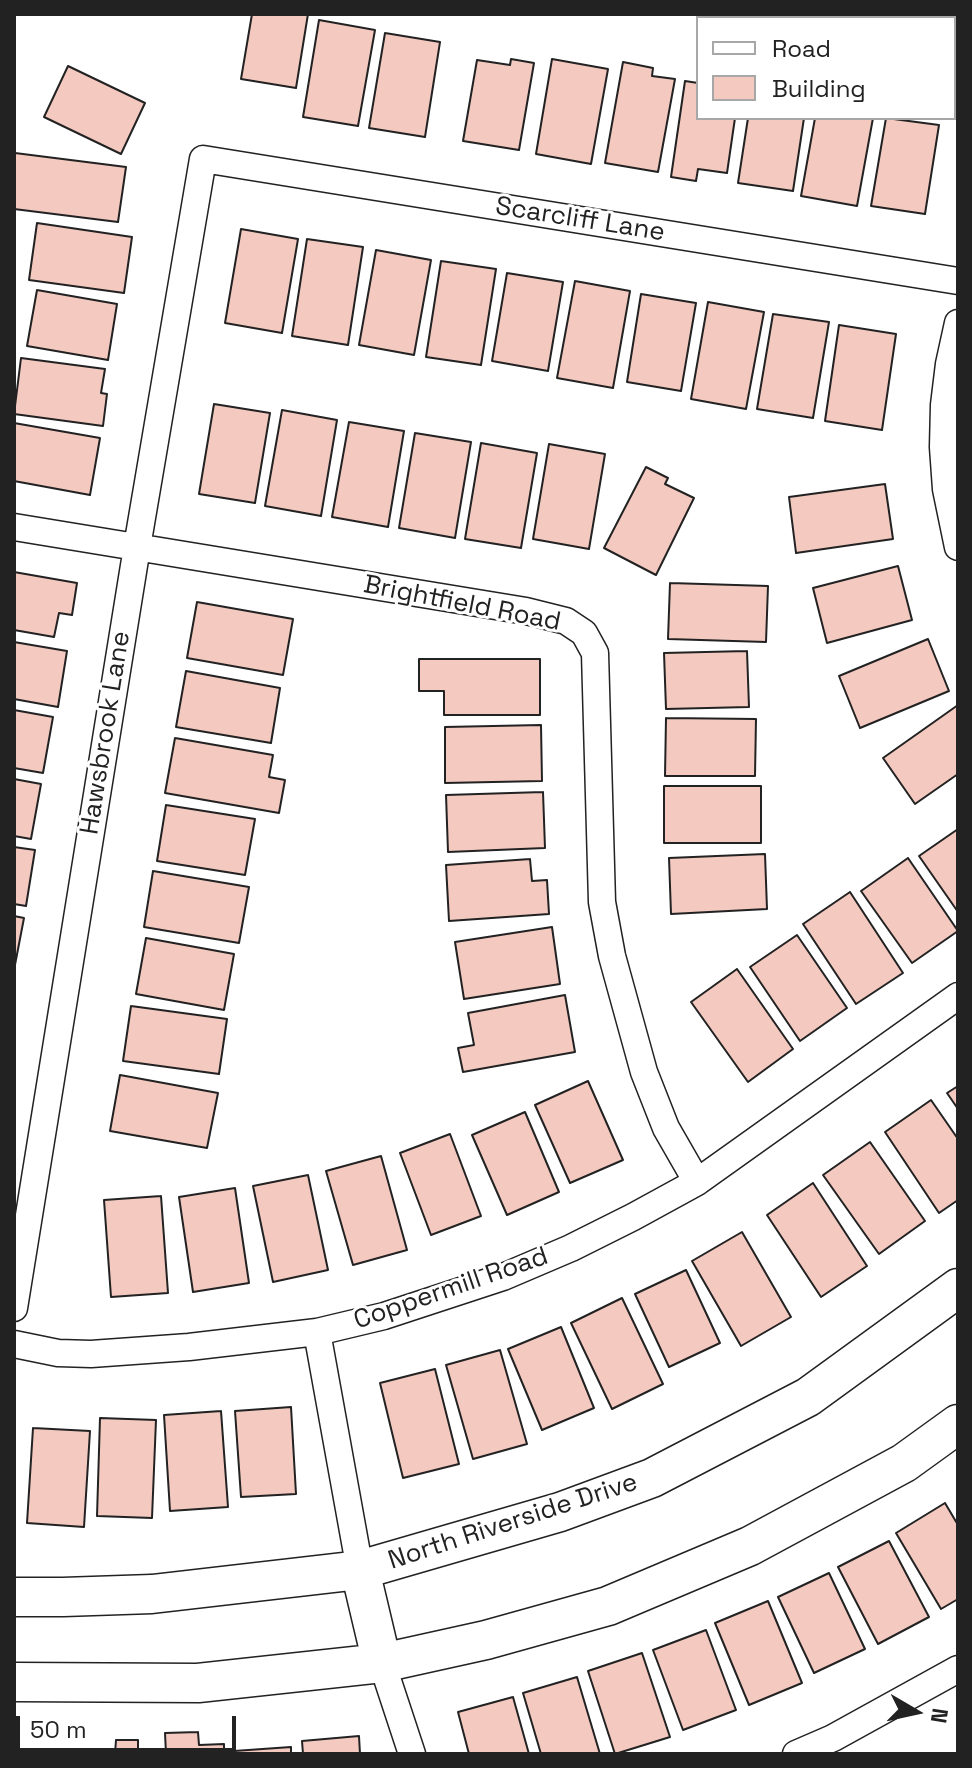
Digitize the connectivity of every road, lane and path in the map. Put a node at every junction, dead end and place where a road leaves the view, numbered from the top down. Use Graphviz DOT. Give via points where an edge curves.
graph roads {
  1 [pos="203,159"];
  2 [pos="958,281"];
  3 [pos="958,323"];
  4 [pos="14,527"];
  5 [pos="137,547"];
  6 [pos="958,547"];
  7 [pos="958,996"];
  8 [pos="697,1182"];
  9 [pos="958,1288"];
  10 [pos="14,1308"];
  11 [pos="317,1332"];
  12 [pos="14,1344"];
  13 [pos="958,1424"];
  14 [pos="360,1570"];
  15 [pos="14,1597"];
  16 [pos="382,1663"];
  17 [pos="958,1669"];
  18 [pos="14,1682"];
  19 [pos="412,1754"];
  20 [pos="796,1754"];
  1 -- 2 [label="street, Scarcliff Lane"];
  1 -- 5 [label="street, Hawsbrook Lane"];
  3 -- 6 [label="street" via="944,405 943,447"];
  4 -- 5 [label="street, Brightfield Road"];
  5 -- 8 [label="street, Brightfield Road" via="526,611 566,621 584,633 595,653 602,902 612,956 644,1072 666,1128"];
  5 -- 10 [label="street, Hawsbrook Lane"];
  7 -- 8 [label="street, Coppermill Road"];
  8 -- 11 [label="street, Coppermill Road" via="503,1277"];
  9 -- 14 [label="main road, North Riverside Drive" via="808,1397 652,1478 560,1512"];
  11 -- 12 [label="street, Coppermill Road" via="91,1354"];
  11 -- 14 [label="street"];
  13 -- 16 [label="main road" via="904,1463 750,1546 608,1606"];
  14 -- 15 [label="main road, North Riverside Drive" via="152,1594"];
  14 -- 16 [label="main road"];
  16 -- 18 [label="main road" via="198,1683"];
  16 -- 19 [label="street"];
  17 -- 20 [label="street"];
}
